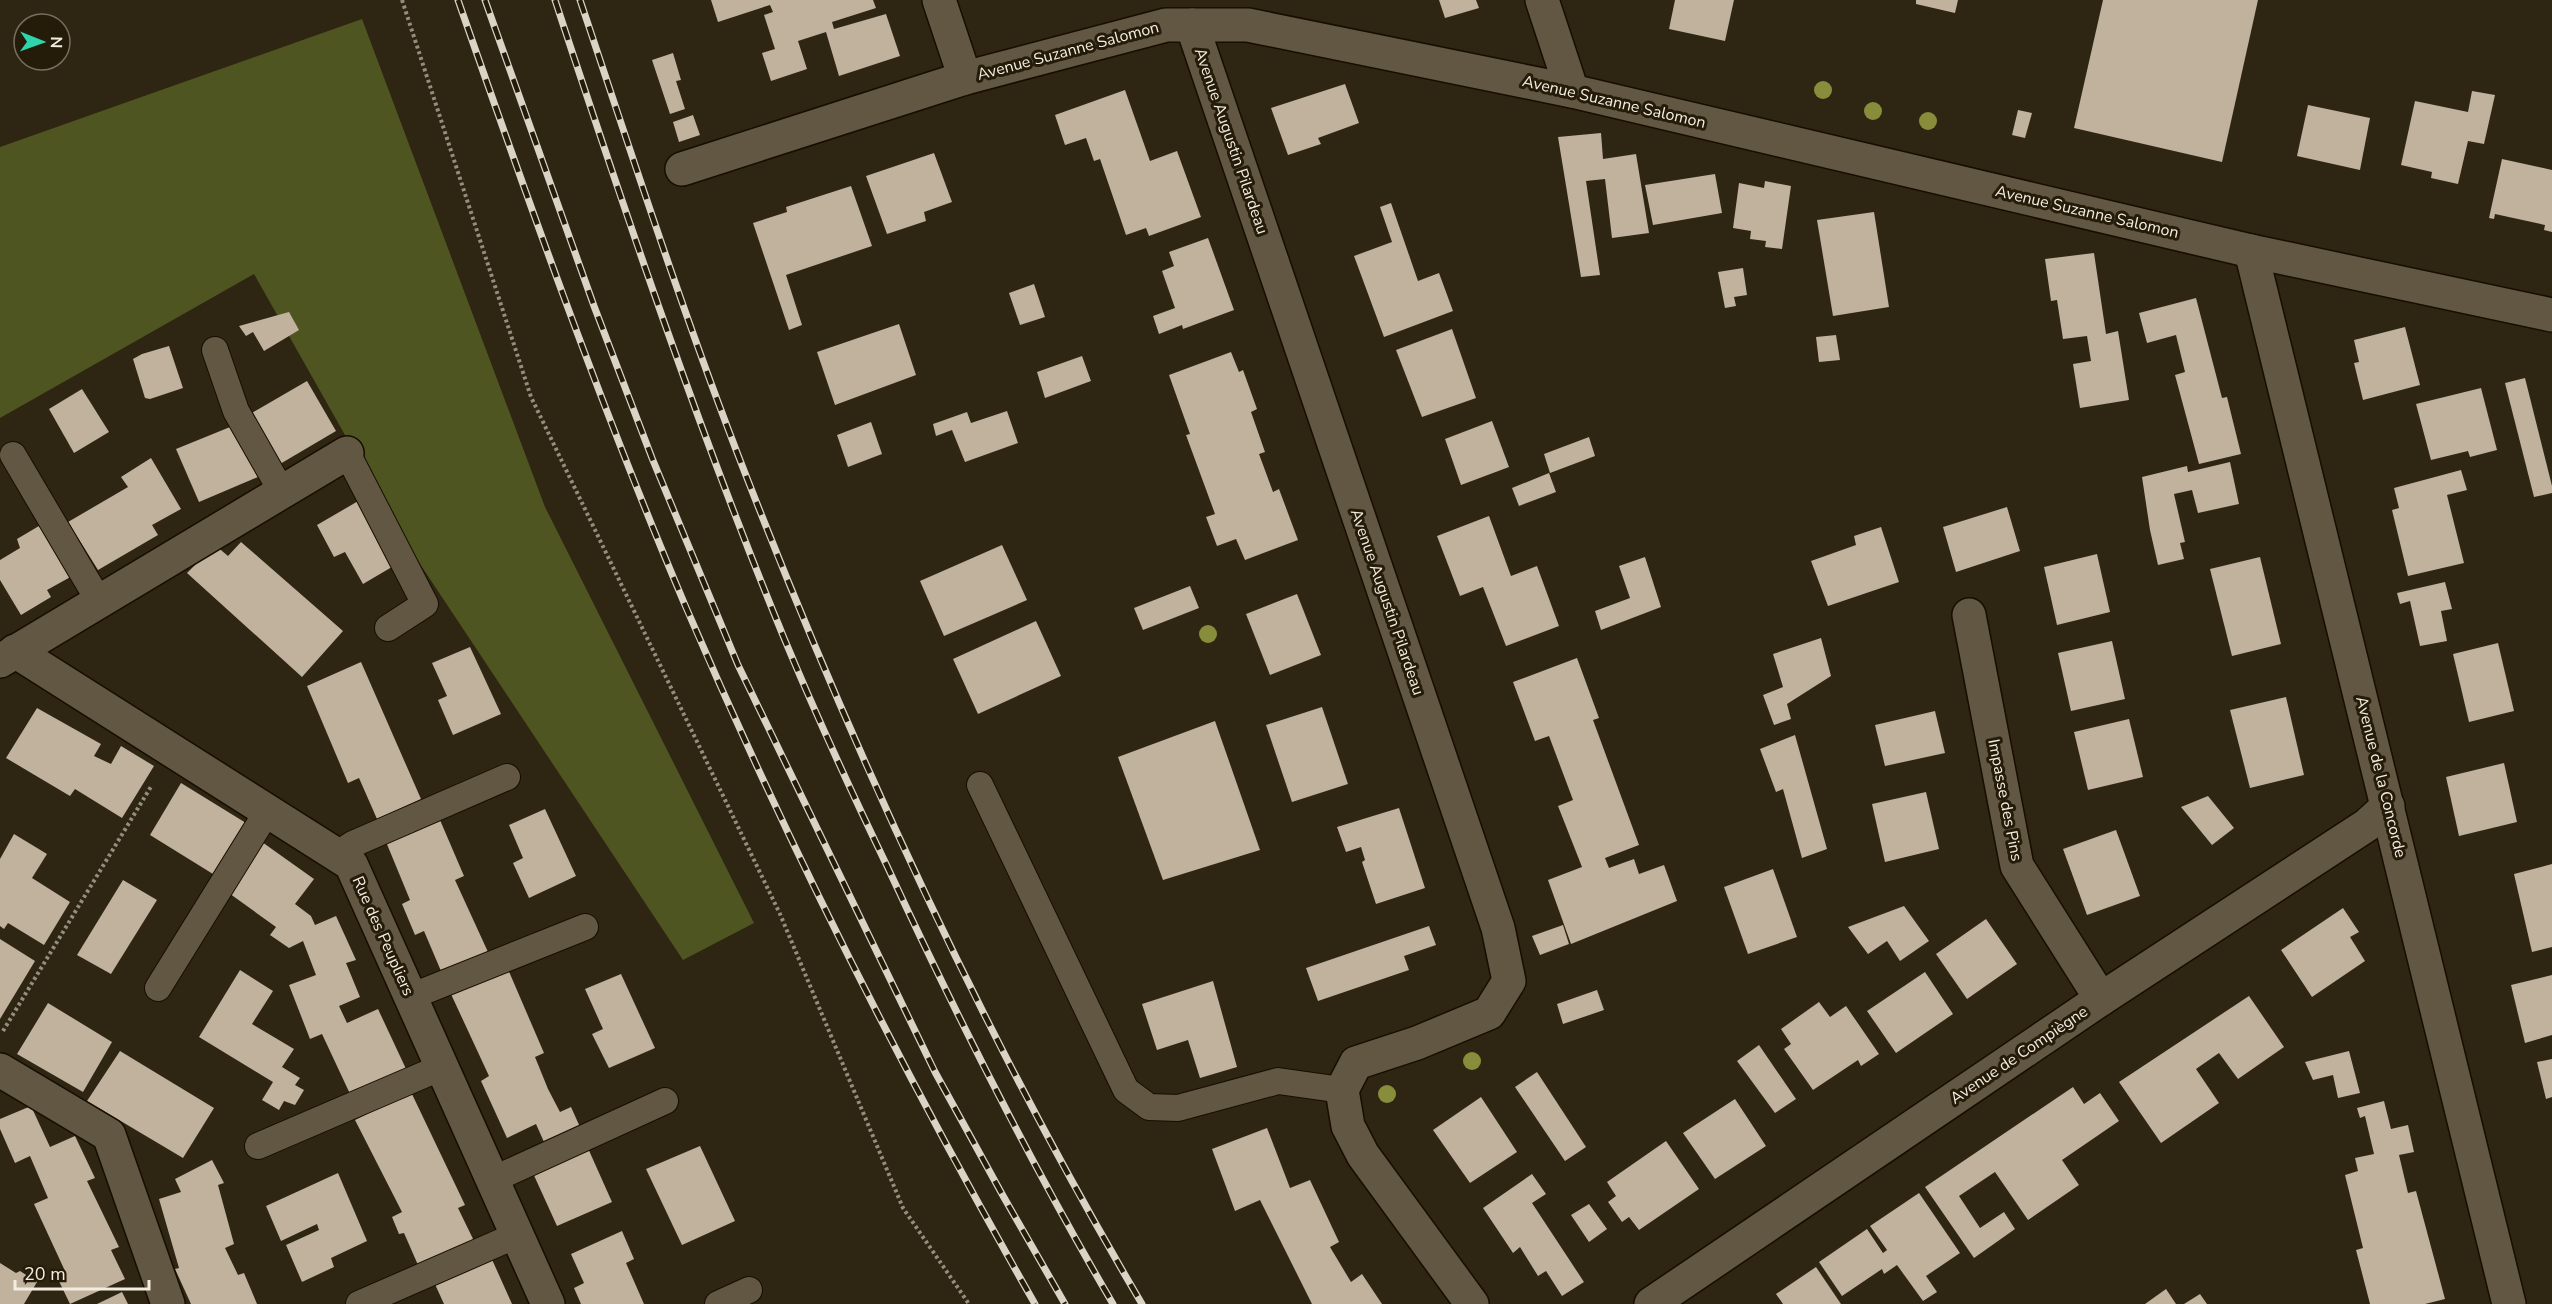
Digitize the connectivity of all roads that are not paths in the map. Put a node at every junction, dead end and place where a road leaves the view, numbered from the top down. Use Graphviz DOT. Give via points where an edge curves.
graph roads {
  1 [pos="939,0"];
  2 [pos="1542,0"];
  3 [pos="1192,25"];
  4 [pos="965,78"];
  5 [pos="1572,91"];
  6 [pos="682,169"];
  7 [pos="2251,250"];
  8 [pos="2552,315"];
  9 [pos="215,350"];
  10 [pos="347,453"];
  11 [pos="13,455"];
  12 [pos="282,492"];
  13 [pos="99,601"];
  14 [pos="1970,615"];
  15 [pos="388,628"];
  16 [pos="8,656"];
  17 [pos="507,777"];
  18 [pos="980,785"];
  19 [pos="2388,806"];
  20 [pos="267,812"];
  21 [pos="336,855"];
  22 [pos="585,927"];
  23 [pos="158,988"];
  24 [pos="410,997"];
  25 [pos="2101,999"];
  26 [pos="442,1067"];
  27 [pos="0,1070"];
  28 [pos="1342,1090"];
  29 [pos="665,1101"];
  30 [pos="258,1146"];
  31 [pos="492,1180"];
  32 [pos="517,1235"];
  33 [pos="749,1290"];
  34 [pos="168,1304"];
  35 [pos="359,1304"];
  36 [pos="548,1304"];
  37 [pos="718,1304"];
  38 [pos="1472,1304"];
  39 [pos="1651,1304"];
  40 [pos="2509,1304"];
  1 -- 4 [label="street"];
  2 -- 5 [label="street"];
  3 -- 4 [label="street, Avenue Suzanne Salomon" via="1166,25"];
  3 -- 5 [label="street, Avenue Suzanne Salomon" via="1248,25"];
  3 -- 28 [label="street, Avenue Augustin Pilardeau" via="1498,928 1509,981 1489,1013 1356,1063"];
  4 -- 6 [label="street, Avenue Suzanne Salomon"];
  5 -- 7 [label="street, Avenue Suzanne Salomon"];
  7 -- 8 [label="street, Avenue Suzanne Salomon"];
  7 -- 19 [label="street, Avenue de la Concorde"];
  9 -- 12 [label="lane" via="236,411"];
  10 -- 12 [label="street, Rue des Peupliers"];
  10 -- 15 [label="lane" via="425,604"];
  11 -- 13 [label="lane"];
  12 -- 13 [label="street, Rue des Peupliers"];
  13 -- 16 [label="street, Rue des Peupliers"];
  14 -- 25 [label="street, Impasse des Pins" via="2017,866"];
  16 -- 20 [label="street, Rue des Peupliers"];
  17 -- 21 [label="lane"];
  18 -- 28 [label="lane" via="1126,1090 1149,1107 1178,1108 1278,1081"];
  19 -- 25 [label="street, Avenue de Compiègne" via="2367,825"];
  19 -- 40 [label="street, Avenue de la Concorde"];
  20 -- 21 [label="street, Rue des Peupliers"];
  20 -- 23 [label="lane"];
  21 -- 24 [label="street, Rue des Peupliers" via="351,864"];
  22 -- 24 [label="lane"];
  24 -- 26 [label="street, Rue des Peupliers"];
  25 -- 39 [label="street, Avenue de Compiègne"];
  26 -- 30 [label="lane"];
  26 -- 31 [label="street, Rue des Peupliers"];
  27 -- 34 [label="street" via="109,1135"];
  28 -- 38 [label="street" via="1348,1126 1363,1155"];
  29 -- 31 [label="lane"];
  31 -- 32 [label="street, Rue des Peupliers"];
  32 -- 35 [label="lane"];
  32 -- 36 [label="street, Rue des Peupliers"];
  33 -- 37 [label="lane"];
}
